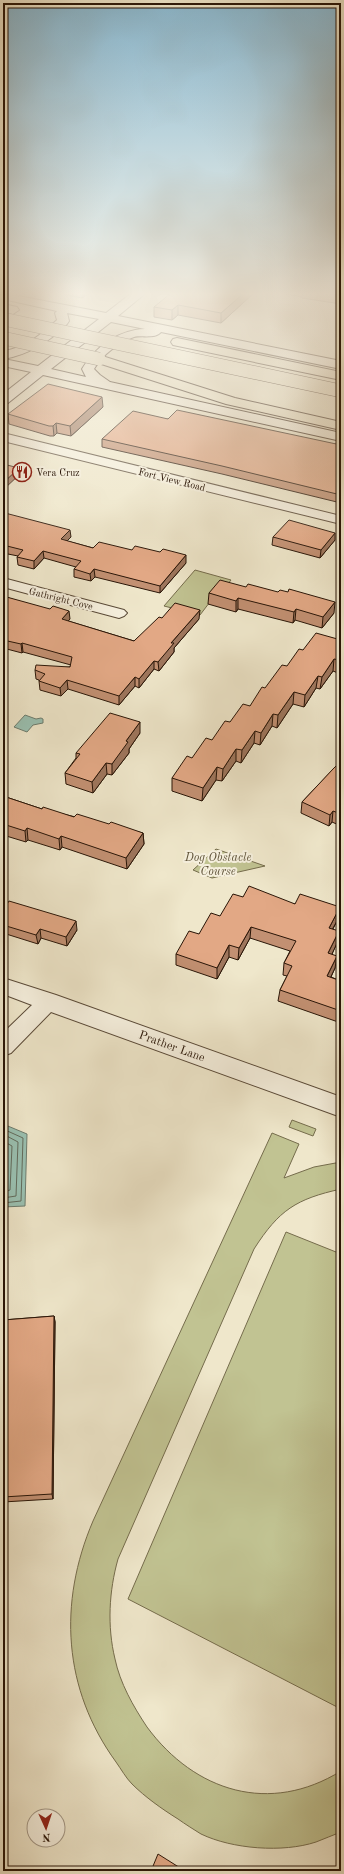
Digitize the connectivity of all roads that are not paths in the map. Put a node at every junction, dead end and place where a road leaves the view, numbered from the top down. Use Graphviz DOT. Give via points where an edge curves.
graph roads {
  1 [pos="29,379"];
  2 [pos="80,379"];
  3 [pos="97,379"];
  4 [pos="163,379"];
  5 [pos="192,379"];
  6 [pos="287,379"];
  7 [pos="106,385"];
  8 [pos="240,390"];
  9 [pos="341,391"];
  10 [pos="3,400"];
  11 [pos="341,426"];
  12 [pos="3,437"];
  13 [pos="341,437"];
  14 [pos="341,520"];
  15 [pos="3,582"];
  16 [pos="118,613"];
  17 [pos="3,986"];
  18 [pos="49,1001"];
  19 [pos="3,1047"];
  20 [pos="341,1107"];
  1 -- 10 [label="main road"];
  2 -- 7 [label="main road"];
  3 -- 7 [label="main road"];
  4 -- 11 [label="highway" via="231,401"];
  5 -- 8 [label="highway"];
  6 -- 9 [label="highway, bridge"];
  7 -- 13 [label="main road"];
  12 -- 14 [label="street, Fort View Road"];
  15 -- 16 [label="street, Gathright Cove"];
  17 -- 18 [label="street, Prather Lane"];
  18 -- 19 [label="street"];
  18 -- 20 [label="street, Prather Lane"];
}
